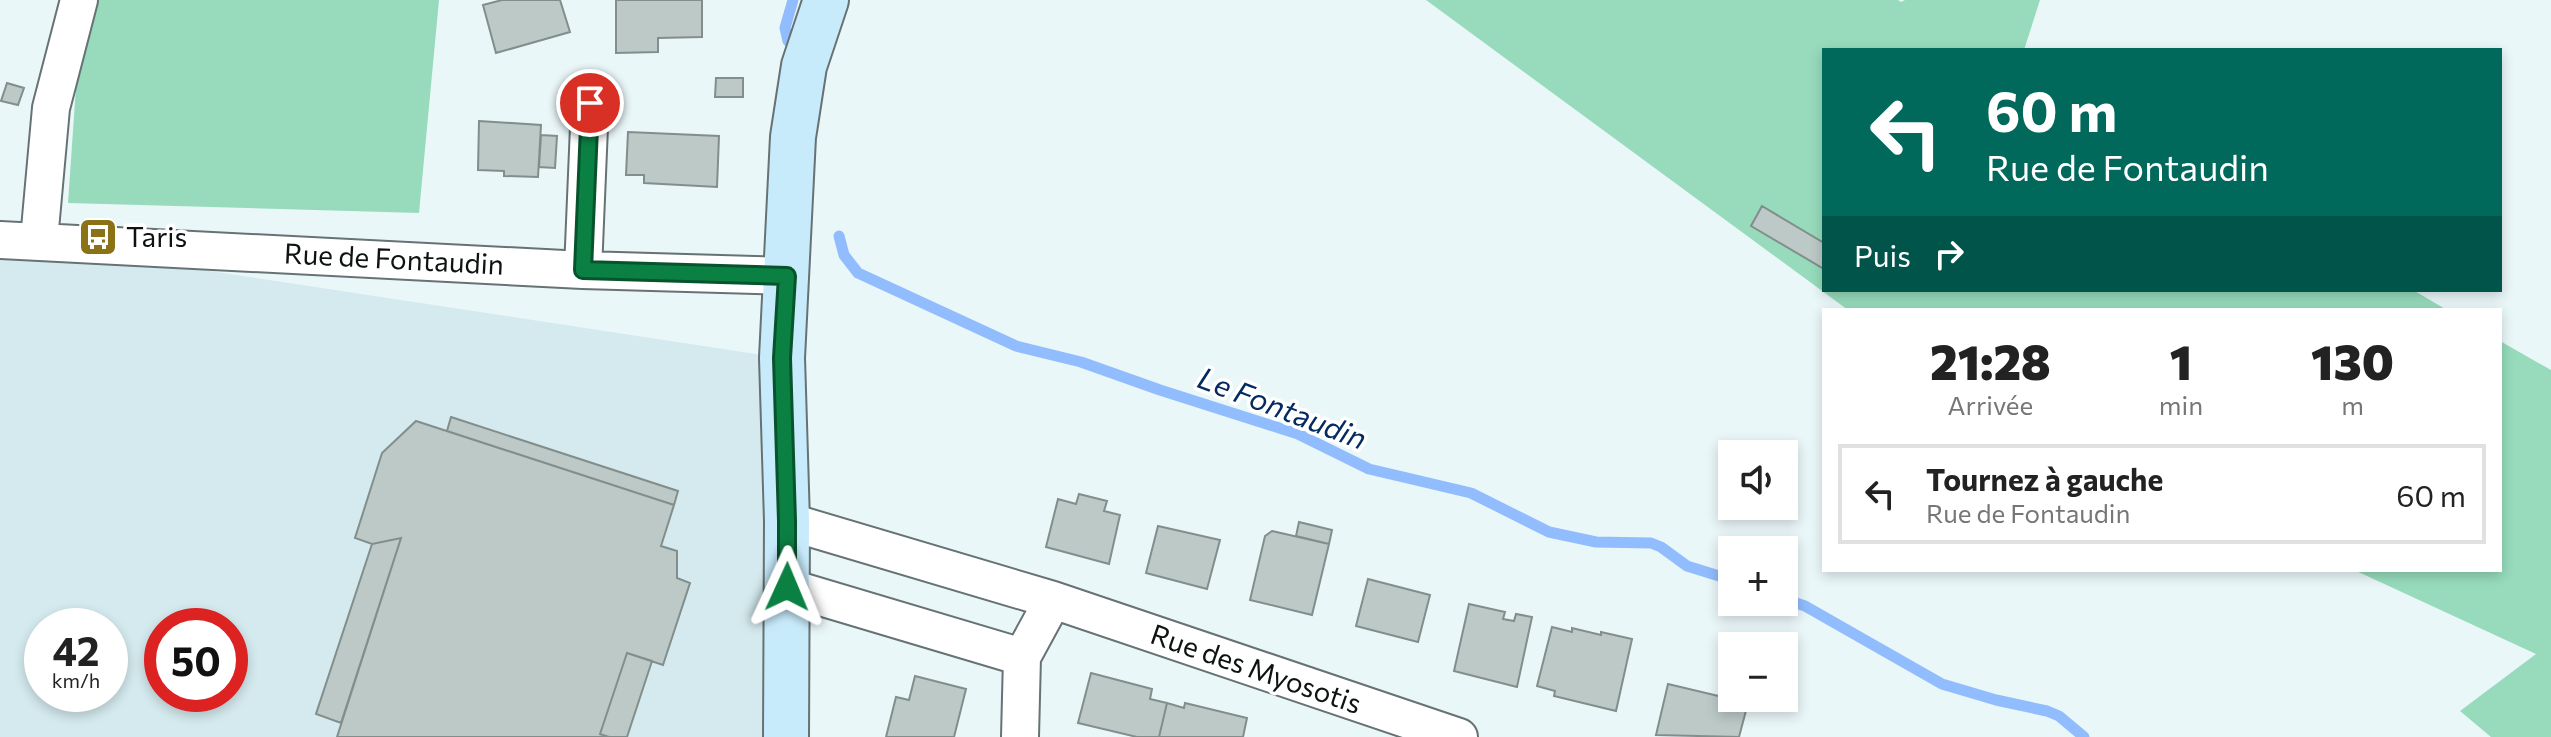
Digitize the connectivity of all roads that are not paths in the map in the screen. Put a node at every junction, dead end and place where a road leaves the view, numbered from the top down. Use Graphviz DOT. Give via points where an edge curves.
graph roads {
  1 [pos="79,0"];
  2 [pos="826,0"];
  3 [pos="590,103"];
  4 [pos="0,240"];
  5 [pos="39,240"];
  6 [pos="583,270"];
  7 [pos="787,276"];
  8 [pos="787,521"];
  9 [pos="787,587"];
  10 [pos="1053,600"];
  11 [pos="1022,657"];
  12 [pos="786,737"];
  13 [pos="1020,737"];
  14 [pos="1459,737"];
  1 -- 5 [label="street" via="51,108"];
  2 -- 7 [label="main road" via="804,66 793,137"];
  3 -- 6 [label="street"];
  4 -- 5 [label="street, Rue de Fontaudin"];
  5 -- 6 [label="street, Rue de Fontaudin"];
  6 -- 7 [label="street, Rue de Fontaudin"];
  7 -- 8 [label="main road" via="782,358"];
  8 -- 9 [label="main road"];
  8 -- 10 [label="street, Rue des Myosotis"];
  9 -- 11 [label="street"];
  9 -- 12 [label="main road"];
  10 -- 11 [label="street"];
  10 -- 14 [label="street, Rue des Myosotis"];
  11 -- 13 [label="street"];
}
